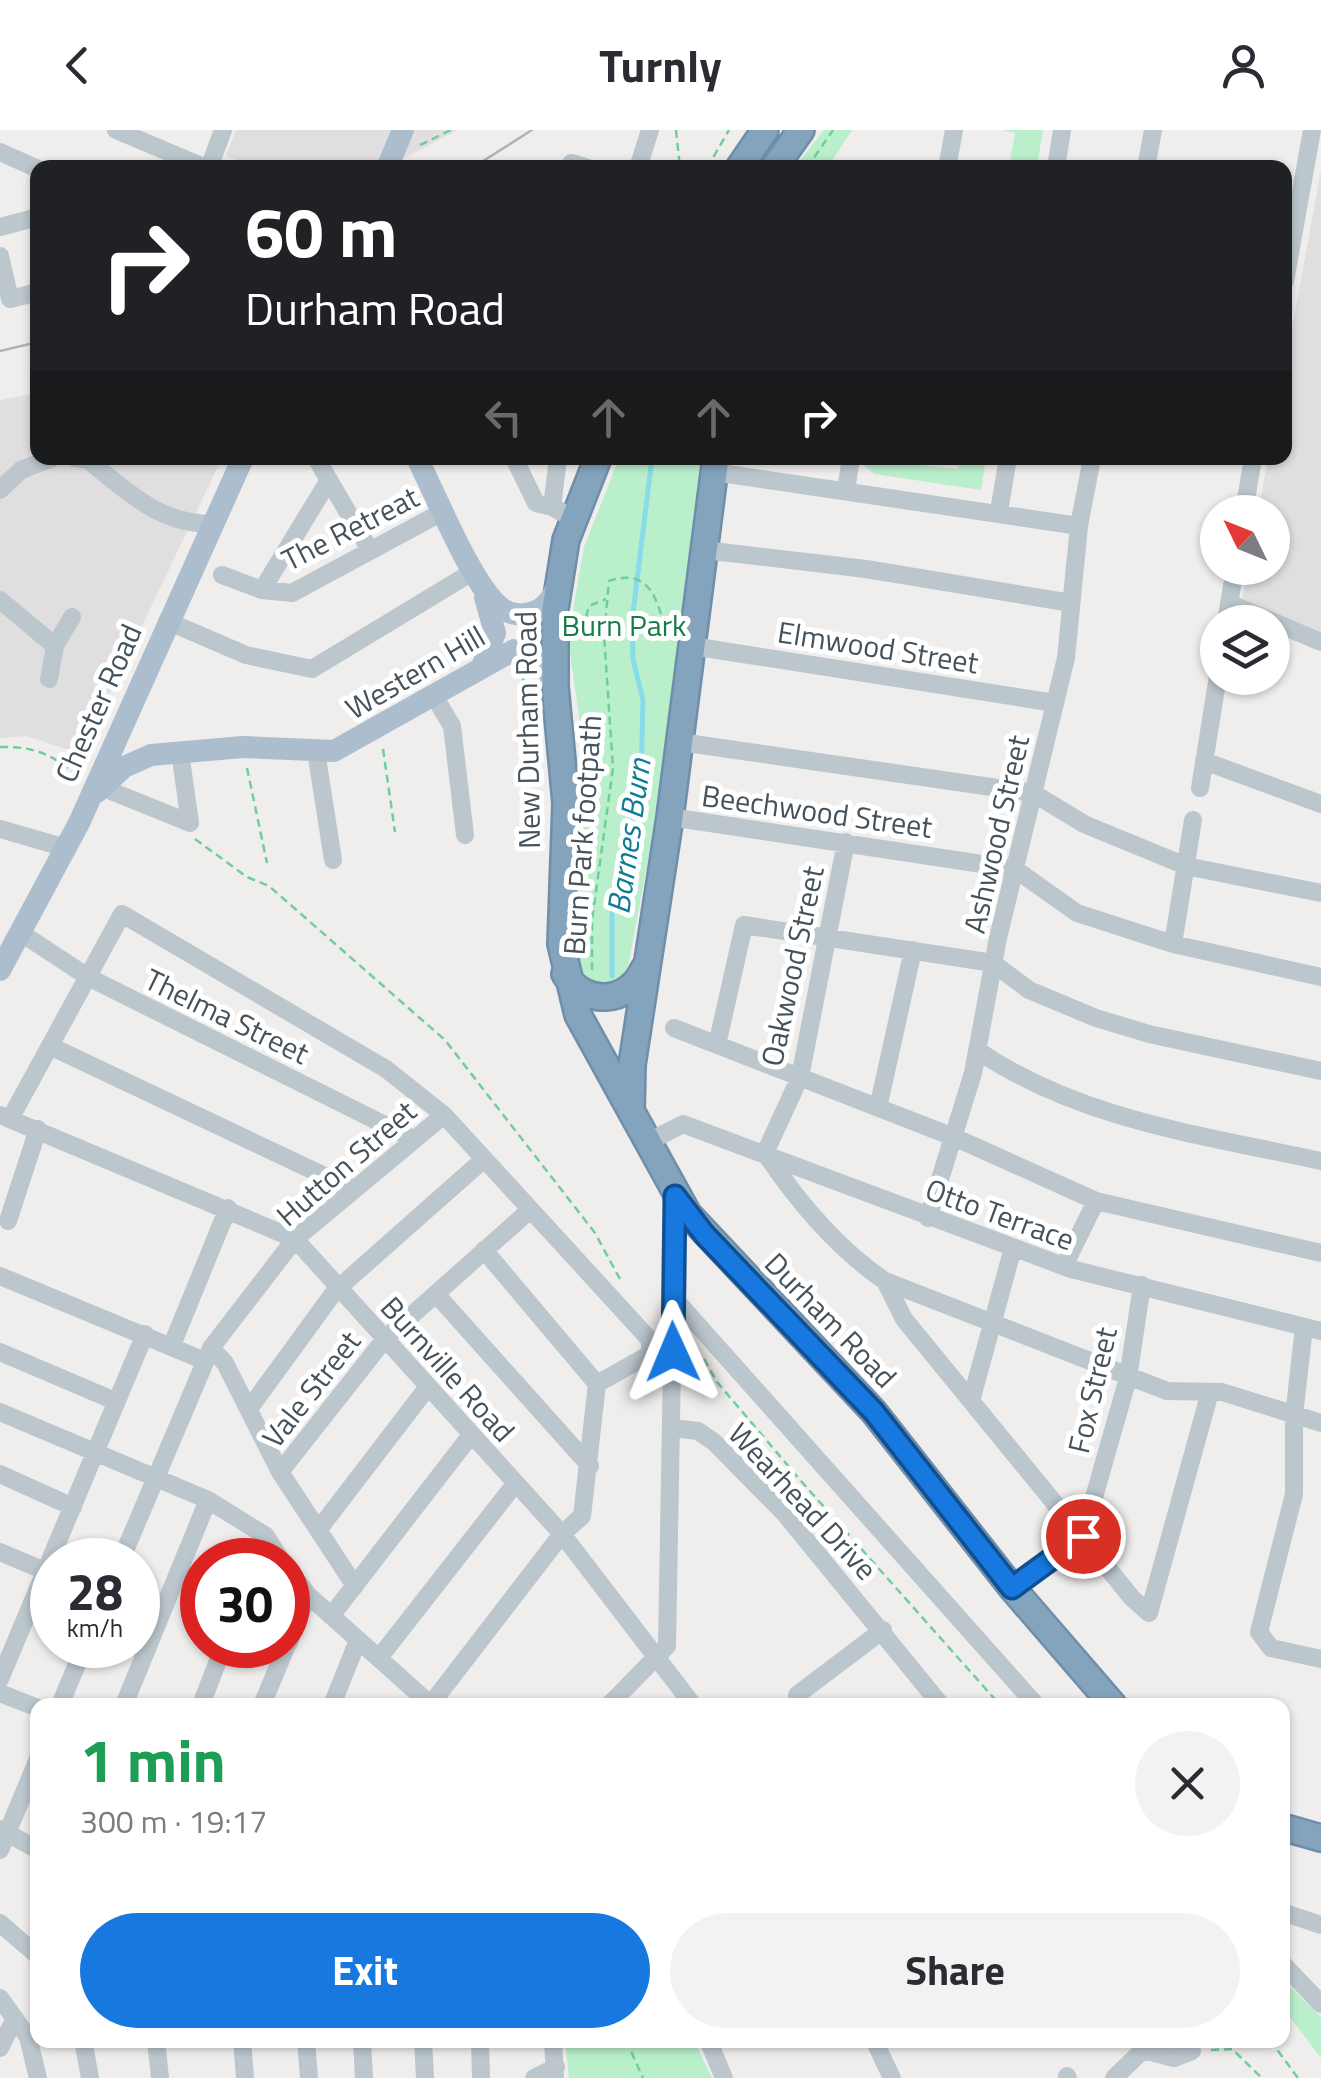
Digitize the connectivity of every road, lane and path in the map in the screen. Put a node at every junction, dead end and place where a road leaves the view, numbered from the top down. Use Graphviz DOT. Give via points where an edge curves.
graph roads {
  1 [pos="116,130"];
  2 [pos="223,130"];
  3 [pos="403,130"];
  4 [pos="650,130"];
  5 [pos="676,130"];
  6 [pos="729,130"];
  7 [pos="766,130"];
  8 [pos="801,130"];
  9 [pos="833,130"];
  10 [pos="954,130"];
  11 [pos="1062,130"];
  12 [pos="1153,130"];
  13 [pos="1312,130"];
  14 [pos="0,152"];
  15 [pos="189,160"];
  16 [pos="211,160"];
  17 [pos="390,160"];
  18 [pos="641,160"];
  19 [pos="679,160"];
  20 [pos="712,160"];
  21 [pos="745,160"];
  22 [pos="780,160"];
  23 [pos="812,160"];
  24 [pos="948,160"];
  25 [pos="1057,160"];
  26 [pos="1147,160"];
  27 [pos="30,165"];
  28 [pos="30,219"];
  29 [pos="0,227"];
  30 [pos="1292,241"];
  31 [pos="0,256"];
  32 [pos="30,294"];
  33 [pos="34,465"];
  34 [pos="95,465"];
  35 [pos="240,465"];
  36 [pos="320,465"];
  37 [pos="421,465"];
  38 [pos="517,465"];
  39 [pos="559,465"];
  40 [pos="593,465"];
  41 [pos="715,465"];
  42 [pos="849,465"];
  43 [pos="1007,465"];
  44 [pos="1091,465"];
  45 [pos="1252,465"];
  46 [pos="329,480"];
  47 [pos="0,490"];
  48 [pos="846,490"];
  49 [pos="1247,495"];
  50 [pos="444,510"];
  51 [pos="999,511"];
  52 [pos="563,512"];
  53 [pos="211,524"];
  54 [pos="1079,526"];
  55 [pos="370,550"];
  56 [pos="704,550"];
  57 [pos="222,575"];
  58 [pos="477,575"];
  59 [pos="556,587"];
  60 [pos="262,590"];
  61 [pos="607,598"];
  62 [pos="0,600"];
  63 [pos="1072,603"];
  64 [pos="72,617"];
  65 [pos="167,621"];
  66 [pos="569,627"];
  67 [pos="1290,632"];
  68 [pos="1321,642"];
  69 [pos="55,646"];
  70 [pos="692,646"];
  71 [pos="483,664"];
  72 [pos="688,676"];
  73 [pos="50,678"];
  74 [pos="555,686"];
  75 [pos="1215,695"];
  76 [pos="434,696"];
  77 [pos="1055,703"];
  78 [pos="126,712"];
  79 [pos="379,728"];
  80 [pos="680,742"];
  81 [pos="0,746"];
  82 [pos="242,747"];
  83 [pos="316,751"];
  84 [pos="180,752"];
  85 [pos="152,755"];
  86 [pos="1204,761"];
  87 [pos="97,787"];
  88 [pos="1200,788"];
  89 [pos="1034,793"];
  90 [pos="1321,804"];
  91 [pos="670,817"];
  92 [pos="1193,820"];
  93 [pos="0,829"];
  94 [pos="395,832"];
  95 [pos="188,834"];
  96 [pos="465,835"];
  97 [pos="846,842"];
  98 [pos="66,848"];
  99 [pos="333,860"];
  100 [pos="267,863"];
  101 [pos="1186,866"];
  102 [pos="1015,868"];
  103 [pos="1321,893"];
  104 [pos="21,933"];
  105 [pos="827,937"];
  106 [pos="1173,944"];
  107 [pos="913,950"];
  108 [pos="994,963"];
  109 [pos="645,965"];
  110 [pos="0,970"];
  111 [pos="565,973"];
  112 [pos="1321,977"];
  113 [pos="88,978"];
  114 [pos="592,996"];
  115 [pos="674,1028"];
  116 [pos="717,1045"];
  117 [pos="50,1046"];
  118 [pos="977,1050"];
  119 [pos="1321,1071"];
  120 [pos="800,1077"];
  121 [pos="878,1108"];
  122 [pos="630,1111"];
  123 [pos="444,1115"];
  124 [pos="5,1116"];
  125 [pos="38,1129"];
  126 [pos="956,1138"];
  127 [pos="413,1139"];
  128 [pos="646,1143"];
  129 [pos="765,1154"];
  130 [pos="484,1160"];
  131 [pos="1321,1161"];
  132 [pos="352,1189"];
  133 [pos="675,1196"];
  134 [pos="1096,1200"];
  135 [pos="228,1208"];
  136 [pos="530,1210"];
  137 [pos="18,1215"];
  138 [pos="928,1218"];
  139 [pos="295,1239"];
  140 [pos="1013,1248"];
  141 [pos="484,1250"];
  142 [pos="1321,1253"];
  143 [pos="1064,1266"];
  144 [pos="0,1276"];
  145 [pos="885,1280"];
  146 [pos="1142,1285"];
  147 [pos="337,1289"];
  148 [pos="630,1292"];
  149 [pos="436,1294"];
  150 [pos="672,1296"];
  151 [pos="993,1323"];
  152 [pos="1313,1329"];
  153 [pos="145,1334"];
  154 [pos="384,1340"];
  155 [pos="172,1346"];
  156 [pos="0,1352"];
  157 [pos="701,1352"];
  158 [pos="208,1355"];
  159 [pos="1128,1378"];
  160 [pos="597,1384"];
  161 [pos="427,1388"];
  162 [pos="1210,1392"];
  163 [pos="972,1397"];
  164 [pos="116,1402"];
  165 [pos="249,1409"];
  166 [pos="0,1412"];
  167 [pos="1294,1416"];
  168 [pos="1321,1423"];
  169 [pos="673,1428"];
  170 [pos="471,1436"];
  171 [pos="95,1452"];
  172 [pos="590,1466"];
  173 [pos="280,1472"];
  174 [pos="0,1474"];
  175 [pos="156,1476"];
  176 [pos="515,1484"];
  177 [pos="208,1500"];
  178 [pos="72,1507"];
  179 [pos="320,1529"];
  180 [pos="562,1534"];
  181 [pos="266,1536"];
  182 [pos="1083,1536"];
  183 [pos="61,1538"];
  184 [pos="130,1538"];
  185 [pos="0,1552"];
  186 [pos="30,1564"];
  187 [pos="355,1586"];
  188 [pos="1012,1588"];
  189 [pos="310,1597"];
  190 [pos="30,1600"];
  191 [pos="331,1616"];
  192 [pos="884,1630"];
  193 [pos="9,1632"];
  194 [pos="358,1640"];
  195 [pos="379,1658"];
  196 [pos="658,1659"];
  197 [pos="1321,1660"];
  198 [pos="75,1668"];
  199 [pos="215,1668"];
  200 [pos="277,1668"];
  201 [pos="0,1679"];
  202 [pos="0,1693"];
  203 [pos="797,1696"];
  204 [pos="63,1698"];
  205 [pos="127,1698"];
  206 [pos="204,1698"];
  207 [pos="265,1698"];
  208 [pos="335,1698"];
  209 [pos="423,1698"];
  210 [pos="436,1698"];
  211 [pos="616,1698"];
  212 [pos="689,1698"];
  213 [pos="936,1698"];
  214 [pos="994,1698"];
  215 [pos="1030,1698"];
  216 [pos="1107,1698"];
  217 [pos="30,1705"];
  218 [pos="30,1776"];
  219 [pos="1290,1829"];
  220 [pos="4,1830"];
  221 [pos="1321,1838"];
  222 [pos="30,1845"];
  223 [pos="0,1850"];
  224 [pos="1290,1914"];
  225 [pos="0,1923"];
  226 [pos="1321,1924"];
  227 [pos="30,1949"];
  228 [pos="1290,1971"];
  229 [pos="0,1998"];
  230 [pos="1321,2004"];
  231 [pos="15,2018"];
  232 [pos="30,2043"];
  233 [pos="0,2048"];
  234 [pos="33,2048"];
  235 [pos="85,2048"];
  236 [pos="157,2048"];
  237 [pos="243,2048"];
  238 [pos="307,2048"];
  239 [pos="362,2048"];
  240 [pos="423,2048"];
  241 [pos="480,2048"];
  242 [pos="554,2048"];
  243 [pos="629,2048"];
  244 [pos="711,2048"];
  245 [pos="878,2048"];
  246 [pos="1140,2048"];
  247 [pos="1150,2048"];
  248 [pos="1276,2048"];
  249 [pos="1192,2051"];
  250 [pos="556,2073"];
  251 [pos="38,2078"];
  252 [pos="90,2078"];
  253 [pos="160,2078"];
  254 [pos="246,2078"];
  255 [pos="309,2078"];
  256 [pos="364,2078"];
  257 [pos="425,2078"];
  258 [pos="482,2078"];
  259 [pos="534,2078"];
  260 [pos="642,2078"];
  261 [pos="724,2078"];
  262 [pos="892,2078"];
  263 [pos="1114,2078"];
  264 [pos="1262,2078"];
  265 [pos="1298,2078"];
  1 -- 15 [label="street"];
  2 -- 16 [label="street"];
  3 -- 17 [label="main road"];
  4 -- 18 [label="street"];
  5 -- 19 [label="path"];
  6 -- 20 [label="path"];
  7 -- 21 [label="highway"];
  8 -- 22 [label="highway"];
  9 -- 23 [label="path"];
  10 -- 24 [label="street"];
  11 -- 25 [label="street"];
  12 -- 26 [label="street"];
  13 -- 30 [label="street"];
  14 -- 27 [label="street"];
  28 -- 29 [label="street"];
  31 -- 32 [label="street" via="10,300"];
  33 -- 47 [label="street"];
  34 -- 53 [label="street" via="160,515 182,524"];
  35 -- 53 [label="main road, Chester Road"];
  36 -- 46 [label="street"];
  37 -- 50 [label="main road"];
  38 -- 52 [label="street" via="536,503"];
  39 -- 52 [label="street"];
  40 -- 52 [label="highway, New Durham Road"];
  41 -- 48 [label="street"];
  41 -- 56 [label="highway"];
  42 -- 48 [label="street"];
  43 -- 51 [label="street"];
  44 -- 54 [label="street, Ashwood Street"];
  45 -- 49 [label="street"];
  46 -- 55 [label="street"];
  46 -- 60 [label="street"];
  48 -- 51 [label="street"];
  50 -- 55 [label="street, The Retreat"];
  50 -- 58 [label="main road"];
  51 -- 54 [label="street"];
  52 -- 59 [label="highway, New Durham Road"];
  53 -- 65 [label="main road, Chester Road"];
  54 -- 63 [label="street, Ashwood Street"];
  55 -- 60 [label="street, The Retreat" via="292,593"];
  56 -- 63 [label="street"];
  56 -- 70 [label="highway"];
  57 -- 60 [label="street, The Retreat"];
  58 -- 59 [label="main road" via="500,608 518,615 539,610"];
  58 -- 65 [label="street" via="312,669 246,655"];
  58 -- 71 [label="main road" via="495,633"];
  59 -- 74 [label="highway, New Durham Road"];
  61 -- 66 [label="path"];
  61 -- 72 [label="path" via="609,581 632,576 644,582 660,606 673,658"];
  61 -- 114 [label="path, Burn Park footpath" via="613,768 592,920"];
  62 -- 69 [label="street"];
  63 -- 77 [label="street, Ashwood Street"];
  64 -- 69 [label="street"];
  65 -- 78 [label="main road, Chester Road"];
  67 -- 68 [label="street"];
  69 -- 73 [label="street"];
  70 -- 72 [label="highway"];
  70 -- 77 [label="street, Elmwood Street"];
  71 -- 74 [label="main road, Western Hill" via="514,650 530,652 549,669"];
  71 -- 76 [label="main road, Western Hill"];
  72 -- 80 [label="highway"];
  74 -- 111 [label="highway, New Durham Road" via="565,758"];
  75 -- 86 [label="street"];
  76 -- 79 [label="main road, Western Hill"];
  76 -- 96 [label="street" via="452,726"];
  77 -- 89 [label="street, Ashwood Street"];
  78 -- 85 [label="main road" via="130,736"];
  78 -- 87 [label="main road, Chester Road"];
  79 -- 83 [label="main road, Western Hill" via="334,751"];
  79 -- 94 [label="path"];
  80 -- 89 [label="street"];
  80 -- 91 [label="highway"];
  81 -- 87 [label="path" via="55,756"];
  82 -- 83 [label="main road, Western Hill"];
  82 -- 84 [label="main road, Western Hill"];
  82 -- 100 [label="path"];
  83 -- 99 [label="street"];
  84 -- 85 [label="main road, Western Hill"];
  84 -- 87 [label="street" via="190,823"];
  85 -- 87 [label="main road, Western Hill"];
  86 -- 88 [label="street"];
  86 -- 90 [label="street"];
  87 -- 98 [label="main road, Chester Road"];
  89 -- 101 [label="street" via="1084,824"];
  89 -- 102 [label="street, Ashwood Street"];
  91 -- 97 [label="street, Beechwood Street"];
  91 -- 109 [label="highway"];
  92 -- 101 [label="street"];
  93 -- 98 [label="street"];
  95 -- 148 [label="path" via="269,886 444,1040 595,1232"];
  97 -- 102 [label="street, Beechwood Street"];
  97 -- 105 [label="street, Oakwood Street"];
  98 -- 104 [label="main road, Chester Road"];
  101 -- 103 [label="street"];
  101 -- 106 [label="street"];
  102 -- 106 [label="street" via="1078,913"];
  102 -- 108 [label="street, Ashwood Street"];
  104 -- 110 [label="main road, Chester Road"];
  104 -- 113 [label="street, Thelma Street"];
  105 -- 107 [label="street"];
  105 -- 116 [label="street" via="744,925"];
  105 -- 120 [label="street, Oakwood Street"];
  106 -- 112 [label="street"];
  107 -- 108 [label="street"];
  107 -- 121 [label="street"];
  108 -- 118 [label="street, Ashwood Street"];
  108 -- 119 [label="street" via="1030,990 1096,1018"];
  109 -- 114 [label="highway" via="623,993"];
  109 -- 122 [label="highway"];
  111 -- 114 [label="highway"];
  111 -- 122 [label="highway, New Durham Road" via="578,1015"];
  113 -- 117 [label="street"];
  113 -- 123 [label="street" via="122,914 386,1070"];
  113 -- 127 [label="street, Thelma Street"];
  115 -- 116 [label="street"];
  116 -- 120 [label="street"];
  117 -- 124 [label="street"];
  117 -- 132 [label="street"];
  118 -- 126 [label="street, Ashwood Street"];
  118 -- 131 [label="street" via="1101,1112"];
  120 -- 121 [label="street"];
  120 -- 129 [label="street, Oakwood Street"];
  121 -- 126 [label="street"];
  122 -- 128 [label="highway, Durham Road"];
  123 -- 127 [label="street, Hutton Street"];
  123 -- 130 [label="street"];
  124 -- 125 [label="street"];
  125 -- 135 [label="street"];
  125 -- 137 [label="street"];
  126 -- 134 [label="street"];
  126 -- 138 [label="street, Ashwood Street"];
  127 -- 132 [label="street, Hutton Street"];
  128 -- 129 [label="street, Otto Terrace" via="683,1124"];
  128 -- 133 [label="highway, Durham Road"];
  129 -- 138 [label="street, Otto Terrace"];
  129 -- 145 [label="street" via="798,1202"];
  130 -- 136 [label="street"];
  130 -- 147 [label="street"];
  132 -- 139 [label="street, Hutton Street"];
  133 -- 150 [label="street"];
  133 -- 188 [label="highway, Durham Road" via="874,1412"];
  134 -- 142 [label="street"];
  134 -- 143 [label="street"];
  135 -- 139 [label="street"];
  135 -- 155 [label="street"];
  136 -- 141 [label="street, Vale Street"];
  136 -- 160 [label="street" via="650,1340 650,1354"];
  138 -- 140 [label="street, Otto Terrace"];
  139 -- 147 [label="street, Burnville Road"];
  139 -- 158 [label="street, Hutton Street"];
  140 -- 143 [label="street, Otto Terrace"];
  140 -- 151 [label="street"];
  141 -- 149 [label="street, Vale Street"];
  141 -- 160 [label="street"];
  143 -- 146 [label="street, Otto Terrace"];
  144 -- 153 [label="street"];
  145 -- 151 [label="street"];
  145 -- 163 [label="street" via="904,1319"];
  146 -- 152 [label="street, Otto Terrace"];
  146 -- 159 [label="street, Fox Street"];
  147 -- 154 [label="street, Burnville Road"];
  147 -- 165 [label="street"];
  149 -- 154 [label="street, Vale Street"];
  149 -- 172 [label="street"];
  150 -- 169 [label="street"];
  150 -- 215 [label="street"];
  151 -- 159 [label="street"];
  151 -- 163 [label="street"];
  152 -- 167 [label="street"];
  153 -- 155 [label="street"];
  153 -- 164 [label="street"];
  154 -- 161 [label="street, Burnville Road"];
  154 -- 173 [label="street, Vale Street"];
  155 -- 158 [label="street"];
  156 -- 164 [label="street"];
  157 -- 214 [label="path" via="717,1382"];
  158 -- 165 [label="street" via="224,1364"];
  158 -- 175 [label="street, Hutton Street"];
  159 -- 162 [label="street" via="1167,1391"];
  159 -- 182 [label="street, Fox Street"];
  160 -- 172 [label="street"];
  161 -- 170 [label="street, Burnville Road"];
  161 -- 179 [label="street"];
  162 -- 167 [label="street"];
  162 -- 182 [label="street" via="1149,1613"];
  163 -- 182 [label="street"];
  164 -- 171 [label="street"];
  165 -- 173 [label="street"];
  166 -- 171 [label="street"];
  167 -- 168 [label="street"];
  167 -- 197 [label="street" via="1294,1494 1259,1632 1271,1648"];
  169 -- 192 [label="street, Wearhead Drive" via="714,1442"];
  169 -- 196 [label="street" via="669,1627"];
  170 -- 176 [label="street, Burnville Road"];
  170 -- 187 [label="street"];
  171 -- 175 [label="street"];
  171 -- 178 [label="street"];
  172 -- 180 [label="street" via="582,1516"];
  173 -- 179 [label="street"];
  174 -- 178 [label="street"];
  175 -- 177 [label="street"];
  175 -- 184 [label="street, Hutton Street"];
  176 -- 180 [label="street, Burnville Road"];
  176 -- 195 [label="street"];
  177 -- 181 [label="street"];
  177 -- 205 [label="street"];
  178 -- 183 [label="street"];
  179 -- 187 [label="street"];
  180 -- 196 [label="street, Burnville Road"];
  180 -- 210 [label="street"];
  182 -- 188 [label="street"];
  185 -- 186 [label="street"];
  187 -- 191 [label="street"];
  188 -- 216 [label="highway, Durham Road"];
  189 -- 191 [label="street"];
  190 -- 193 [label="street"];
  191 -- 194 [label="street"];
  192 -- 203 [label="street"];
  192 -- 213 [label="street, Wearhead Drive"];
  193 -- 201 [label="street"];
  194 -- 195 [label="street"];
  194 -- 208 [label="street"];
  195 -- 209 [label="street"];
  196 -- 211 [label="street"];
  196 -- 212 [label="street, Burnville Road"];
  198 -- 204 [label="street"];
  199 -- 206 [label="street"];
  200 -- 207 [label="street"];
  202 -- 217 [label="street"];
  218 -- 220 [label="street"];
  219 -- 221 [label="highway"];
  220 -- 222 [label="street"];
  220 -- 223 [label="street"];
  224 -- 226 [label="street"];
  225 -- 227 [label="street"];
  228 -- 230 [label="street"];
  229 -- 231 [label="street"];
  231 -- 232 [label="street"];
  231 -- 233 [label="street"];
  234 -- 251 [label="street"];
  235 -- 252 [label="street"];
  236 -- 253 [label="street"];
  237 -- 254 [label="street"];
  238 -- 255 [label="street"];
  239 -- 256 [label="street"];
  240 -- 257 [label="street"];
  241 -- 258 [label="street"];
  242 -- 250 [label="street"];
  243 -- 260 [label="path"];
  244 -- 261 [label="street"];
  245 -- 262 [label="street"];
  246 -- 263 [label="street"];
  247 -- 249 [label="street" via="1174,2058"];
  248 -- 265 [label="path"];
  249 -- 264 [label="path" via="1232,2049"];
  250 -- 259 [label="street"];
}
